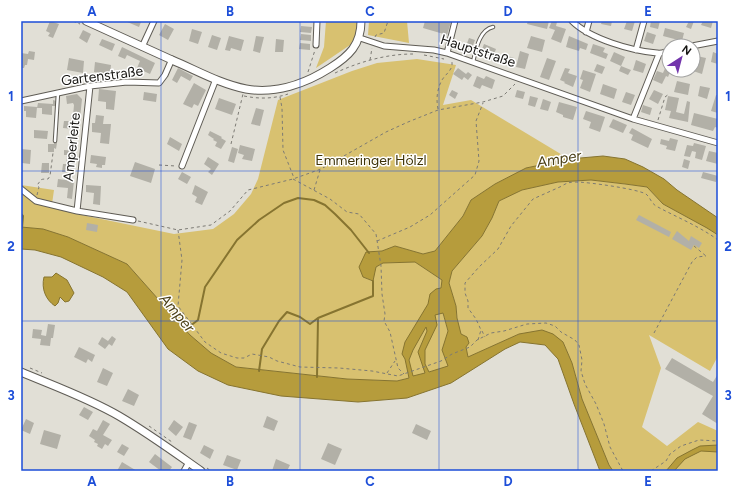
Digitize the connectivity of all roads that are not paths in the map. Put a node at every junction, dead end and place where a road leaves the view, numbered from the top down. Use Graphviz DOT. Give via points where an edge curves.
graph roads {
  1 [pos="86,21"];
  2 [pos="154,21"];
  3 [pos="317,21"];
  4 [pos="361,21"];
  5 [pos="455,21"];
  6 [pos="572,21"];
  7 [pos="589,21"];
  8 [pos="644,21"];
  9 [pos="493,27"];
  10 [pos="586,32"];
  11 [pos="360,38"];
  12 [pos="718,41"];
  13 [pos="701,44"];
  14 [pos="316,45"];
  15 [pos="142,47"];
  16 [pos="636,50"];
  17 [pos="447,53"];
  18 [pos="659,54"];
  19 [pos="172,60"];
  20 [pos="473,62"];
  21 [pos="216,80"];
  22 [pos="90,86"];
  23 [pos="58,93"];
  24 [pos="21,101"];
  25 [pos="633,119"];
  26 [pos="55,141"];
  27 [pos="718,143"];
  28 [pos="182,166"];
  29 [pos="21,189"];
  30 [pos="77,211"];
  31 [pos="133,220"];
  32 [pos="21,372"];
  33 [pos="189,462"];
  34 [pos="184,471"];
  35 [pos="201,471"];
  1 -- 15 [label="street"];
  2 -- 15 [label="street"];
  3 -- 14 [label="street"];
  4 -- 11 [label="street"];
  5 -- 17 [label="street"];
  6 -- 10 [label="street"];
  7 -- 10 [label="street"];
  8 -- 16 [label="street"];
  9 -- 20 [label="lane" via="488,28 478,42"];
  10 -- 16 [label="street" via="605,41"];
  11 -- 17 [label="street, Hauptstraße" via="384,46"];
  11 -- 21 [label="street" via="343,60 305,81 276,89 244,92"];
  12 -- 13 [label="street"];
  15 -- 19 [label="street"];
  16 -- 18 [label="street"];
  17 -- 20 [label="street, Hauptstraße"];
  18 -- 25 [label="street"];
  19 -- 21 [label="street"];
  19 -- 22 [label="street, Gartenstraße" via="165,76 159,82"];
  20 -- 25 [label="street, Hauptstraße"];
  21 -- 28 [label="street"];
  22 -- 23 [label="street, Gartenstraße"];
  22 -- 30 [label="street, Amperleite"];
  23 -- 24 [label="street, Gartenstraße"];
  23 -- 26 [label="lane"];
  25 -- 27 [label="street, Hauptstraße"];
  29 -- 30 [label="street" via="36,201"];
  30 -- 31 [label="street"];
  32 -- 33 [label="street" via="82,397 119,416"];
  33 -- 34 [label="street"];
  33 -- 35 [label="street"];
}
